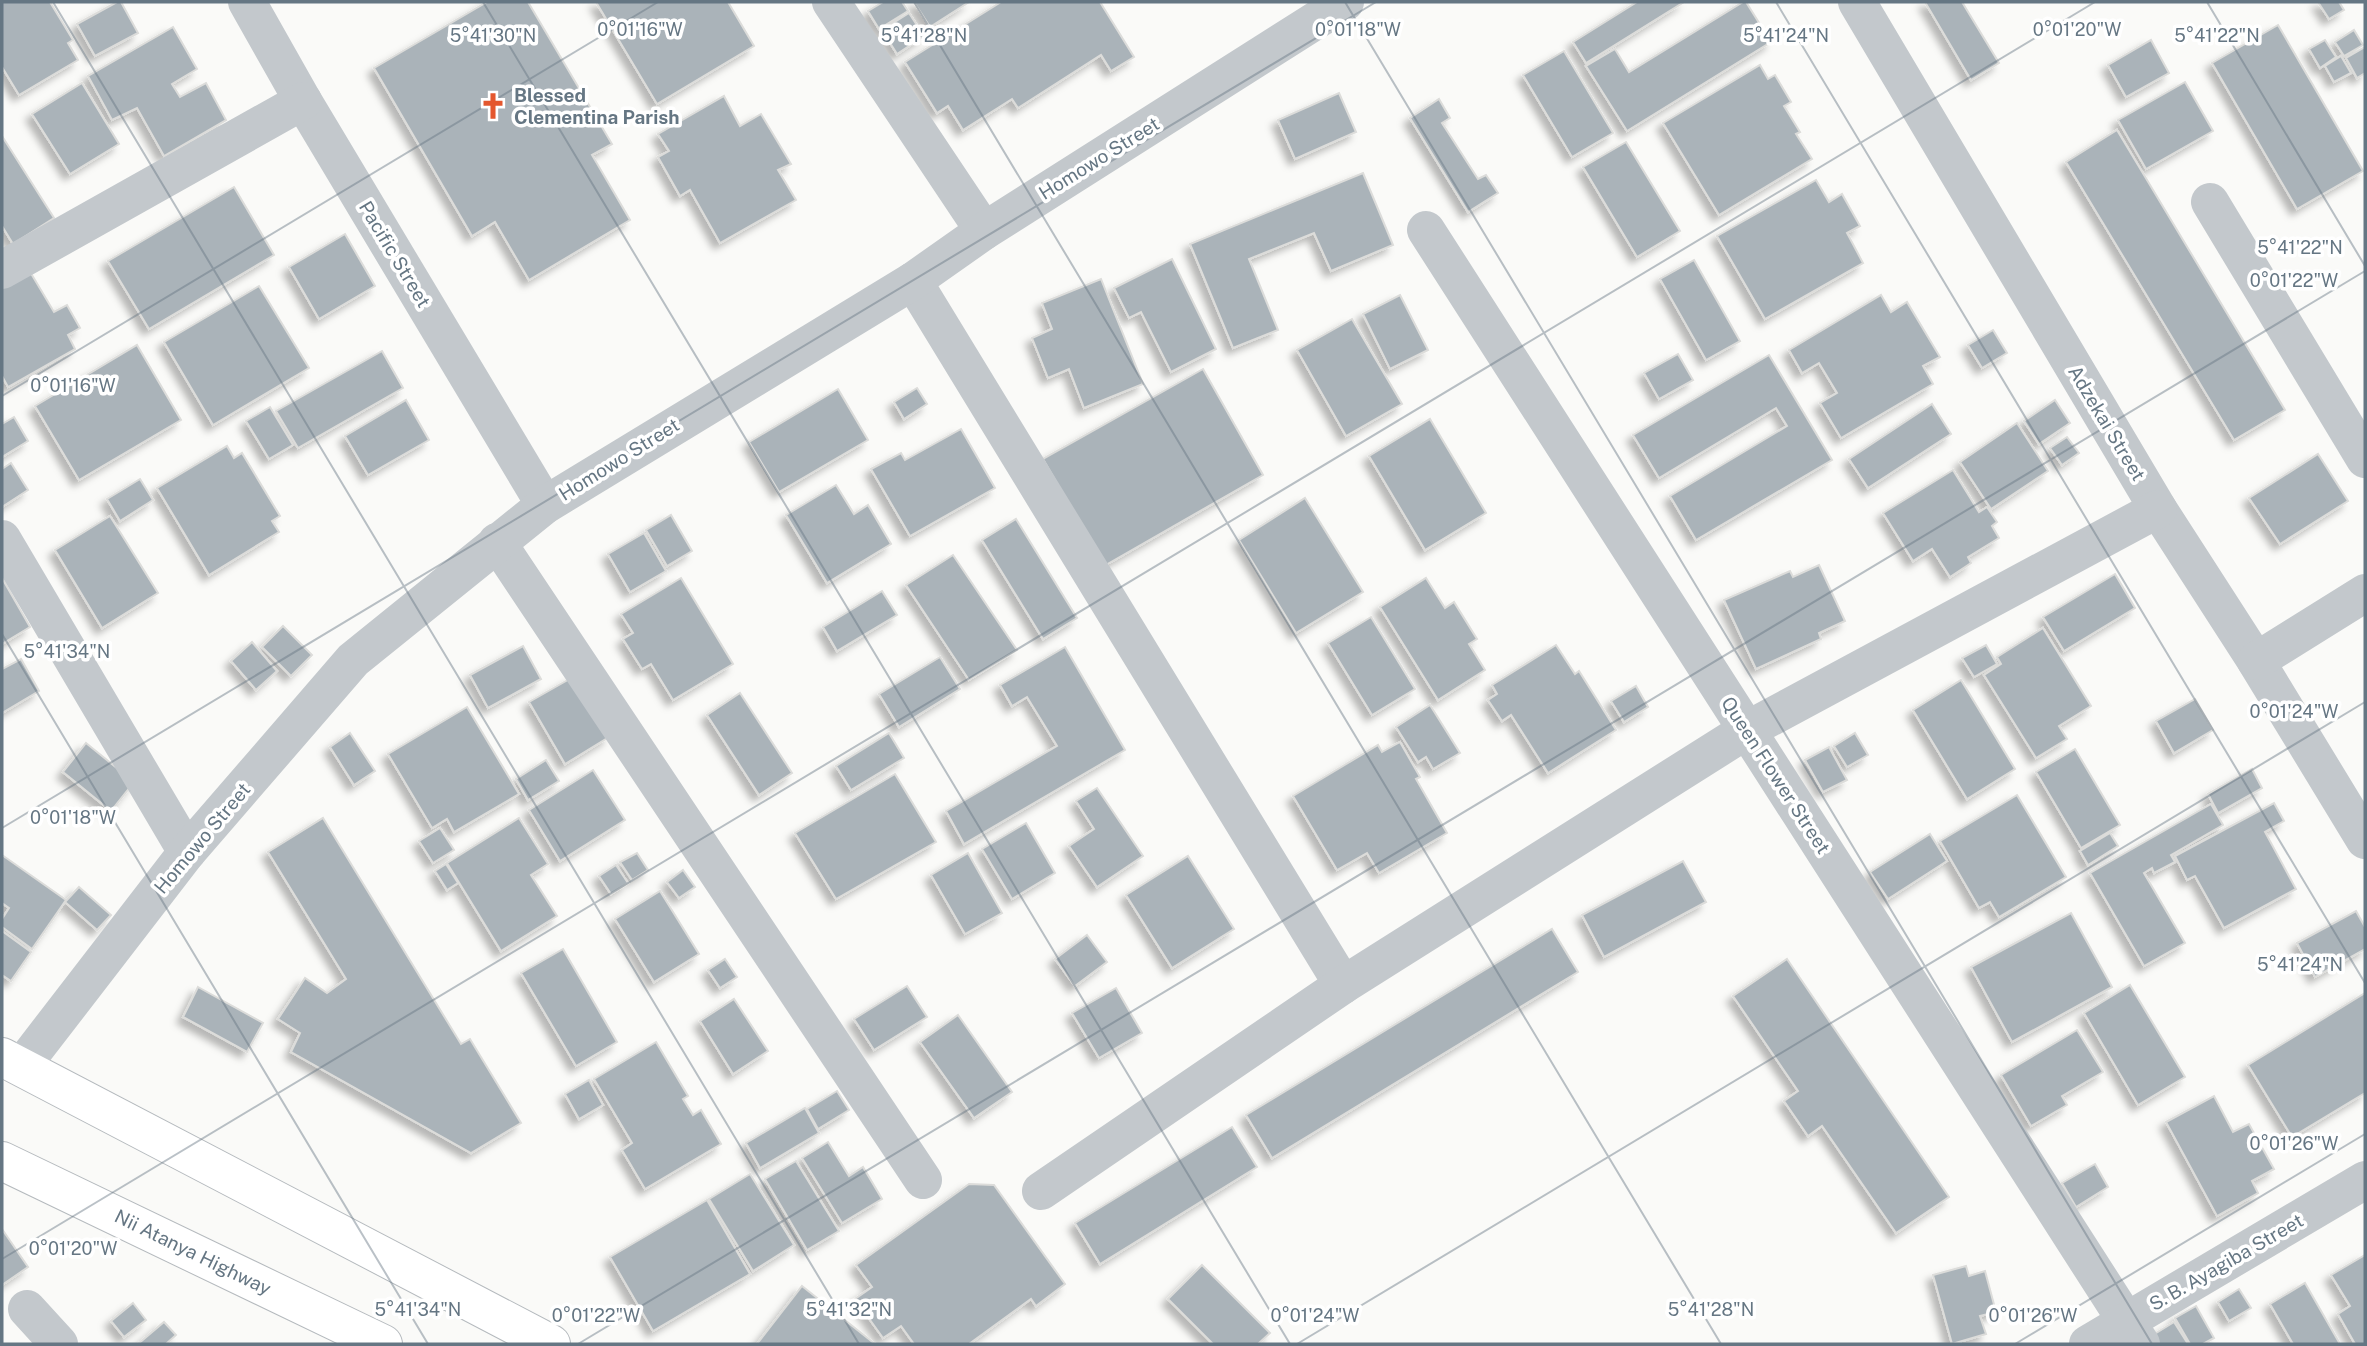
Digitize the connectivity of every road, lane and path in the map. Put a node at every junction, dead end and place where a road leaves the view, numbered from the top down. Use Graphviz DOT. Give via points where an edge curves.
graph roads {
  1 [pos="247,2"];
  2 [pos="831,2"];
  3 [pos="1345,2"];
  4 [pos="1857,2"];
  5 [pos="303,101"];
  6 [pos="2210,202"];
  7 [pos="984,230"];
  8 [pos="1426,230"];
  9 [pos="2,270"];
  10 [pos="913,281"];
  11 [pos="2365,459"];
  12 [pos="545,505"];
  13 [pos="2158,509"];
  14 [pos="2,539"];
  15 [pos="497,542"];
  16 [pos="2365,593"];
  17 [pos="2256,661"];
  18 [pos="1747,730"];
  19 [pos="2365,840"];
  20 [pos="187,852"];
  21 [pos="1343,985"];
  22 [pos="12,1061"];
  23 [pos="2,1161"];
  24 [pos="923,1180"];
  25 [pos="2365,1180"];
  26 [pos="1041,1191"];
  27 [pos="27,1309"];
  28 [pos="2133,1332"];
  29 [pos="362,1340"];
  30 [pos="58,1344"];
  31 [pos="551,1344"];
  32 [pos="2088,1344"];
  1 -- 5 [label="street, Pacific Street"];
  2 -- 7 [label="street"];
  3 -- 7 [label="street, Homowo Street"];
  4 -- 13 [label="street, Adzekai Street"];
  5 -- 9 [label="street"];
  5 -- 12 [label="street, Pacific Street"];
  6 -- 11 [label="street"];
  7 -- 10 [label="street, Homowo Street"];
  8 -- 18 [label="street, Queen Flower Street"];
  10 -- 12 [label="street, Homowo Street"];
  10 -- 21 [label="street"];
  12 -- 15 [label="street, Homowo Street"];
  13 -- 17 [label="street, Adzekai Street"];
  13 -- 18 [label="street"];
  14 -- 20 [label="street"];
  15 -- 20 [label="street, Homowo Street" via="353,660"];
  15 -- 24 [label="street"];
  16 -- 17 [label="street"];
  17 -- 19 [label="street, Adzekai Street"];
  18 -- 21 [label="street"];
  18 -- 28 [label="street, Queen Flower Street"];
  20 -- 22 [label="street, Homowo Street"];
  21 -- 26 [label="street"];
  22 -- 31 [label="main road"];
  23 -- 29 [label="main road, Nii Atanya Highway"];
  25 -- 28 [label="street, S. B. Ayagiba Street"];
  27 -- 30 [label="street"];
  28 -- 32 [label="street, S. B. Ayagiba Street"];
}
